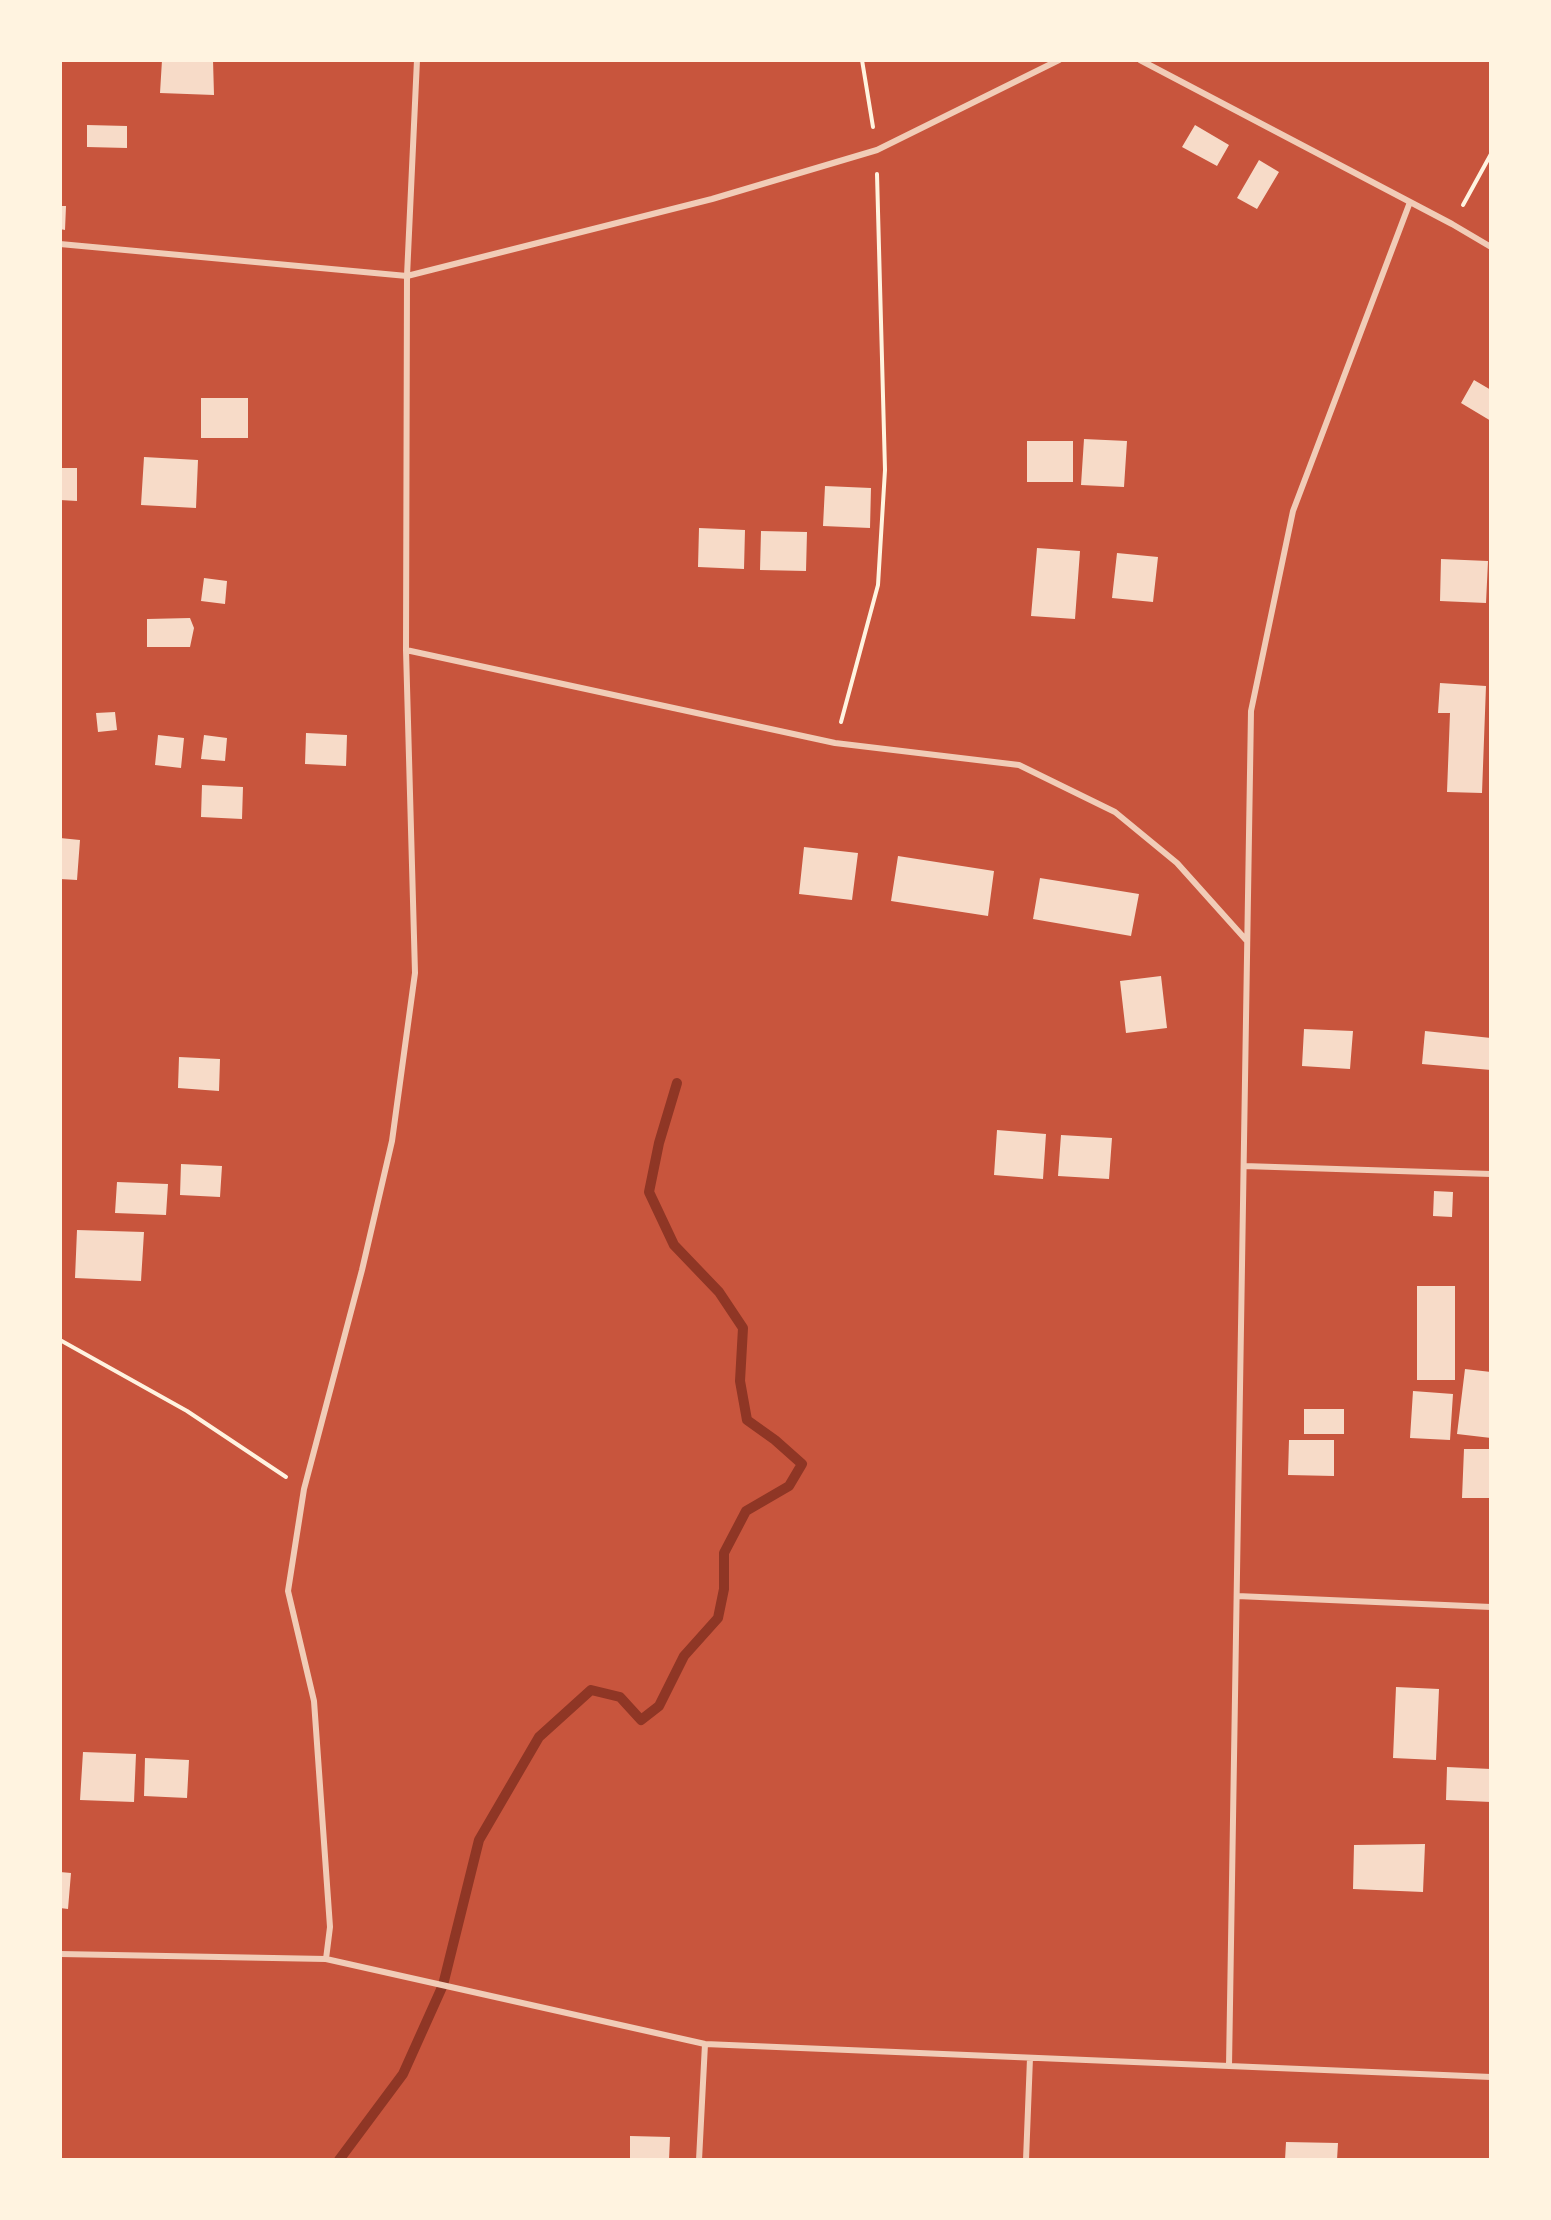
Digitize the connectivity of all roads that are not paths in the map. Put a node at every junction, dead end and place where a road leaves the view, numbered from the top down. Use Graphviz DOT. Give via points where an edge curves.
graph roads {
  1 [pos="417,60"];
  2 [pos="1059,60"];
  3 [pos="1140,60"];
  4 [pos="1410,202"];
  5 [pos="60,243"];
  6 [pos="1491,247"];
  7 [pos="407,276"];
  8 [pos="406,650"];
  9 [pos="1247,941"];
  10 [pos="1244,1166"];
  11 [pos="1491,1174"];
  12 [pos="1237,1596"];
  13 [pos="1491,1606"];
  14 [pos="60,1954"];
  15 [pos="327,1959"];
  16 [pos="705,2044"];
  17 [pos="1030,2058"];
  18 [pos="1229,2066"];
  19 [pos="1491,2077"];
  20 [pos="699,2160"];
  21 [pos="1026,2160"];
  1 -- 7 [label="street"];
  2 -- 7 [label="street" via="877,150 712,199"];
  3 -- 4 [label="street"];
  4 -- 6 [label="street"];
  4 -- 9 [label="street" via="1293,511 1251,711"];
  5 -- 7 [label="street"];
  7 -- 8 [label="street"];
  8 -- 9 [label="street" via="835,743 1019,765 1115,812 1177,862"];
  8 -- 15 [label="street" via="415,973 392,1141 304,1489 288,1591 314,1701 330,1927"];
  9 -- 10 [label="street"];
  10 -- 11 [label="street"];
  10 -- 12 [label="street"];
  12 -- 13 [label="street"];
  12 -- 18 [label="street"];
  14 -- 15 [label="street"];
  15 -- 16 [label="street"];
  16 -- 17 [label="street"];
  16 -- 20 [label="street"];
  17 -- 18 [label="street"];
  17 -- 21 [label="street"];
  18 -- 19 [label="street"];
}
